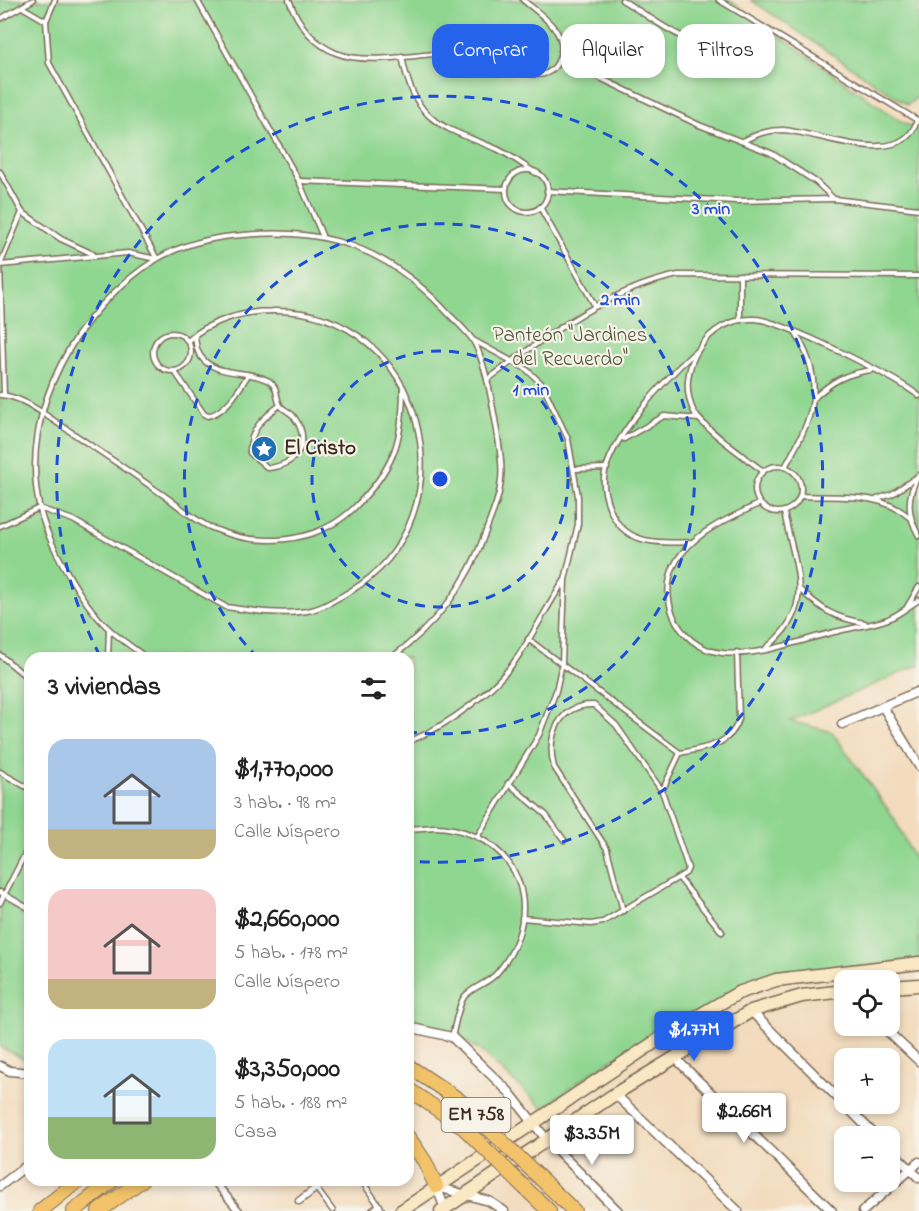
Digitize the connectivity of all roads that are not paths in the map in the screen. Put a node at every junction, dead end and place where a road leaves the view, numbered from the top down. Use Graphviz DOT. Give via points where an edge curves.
graph roads {
  1 [pos="33,0"];
  2 [pos="55,0"];
  3 [pos="197,0"];
  4 [pos="289,0"];
  5 [pos="523,0"];
  6 [pos="622,0"];
  7 [pos="718,0"];
  8 [pos="22,7"];
  9 [pos="0,19"];
  10 [pos="46,21"];
  11 [pos="756,24"];
  12 [pos="677,33"];
  13 [pos="775,36"];
  14 [pos="402,56"];
  15 [pos="560,59"];
  16 [pos="918,120"];
  17 [pos="743,141"];
  18 [pos="0,172"];
  19 [pos="536,173"];
  20 [pos="299,181"];
  21 [pos="506,189"];
  22 [pos="547,190"];
  23 [pos="834,199"];
  24 [pos="540,207"];
  25 [pos="919,209"];
  26 [pos="22,212"];
  27 [pos="322,236"];
  28 [pos="94,255"];
  29 [pos="157,260"];
  30 [pos="0,265"];
  31 [pos="741,274"];
  32 [pos="919,276"];
  33 [pos="595,306"];
  34 [pos="740,320"];
  35 [pos="794,332"];
  36 [pos="195,334"];
  37 [pos="189,340"];
  38 [pos="473,340"];
  39 [pos="695,352"];
  40 [pos="513,361"];
  41 [pos="874,370"];
  42 [pos="174,372"];
  43 [pos="248,375"];
  44 [pos="487,380"];
  45 [pos="403,384"];
  46 [pos="2,395"];
  47 [pos="919,396"];
  48 [pos="813,399"];
  49 [pos="280,405"];
  50 [pos="42,413"];
  51 [pos="699,419"];
  52 [pos="621,441"];
  53 [pos="785,467"];
  54 [pos="607,468"];
  55 [pos="575,469"];
  56 [pos="763,471"];
  57 [pos="918,476"];
  58 [pos="801,496"];
  59 [pos="876,499"];
  60 [pos="759,504"];
  61 [pos="39,508"];
  62 [pos="784,512"];
  63 [pos="910,518"];
  64 [pos="0,526"];
  65 [pos="919,536"];
  66 [pos="693,542"];
  67 [pos="565,580"];
  68 [pos="919,587"];
  69 [pos="799,588"];
  70 [pos="919,600"];
  71 [pos="906,608"];
  72 [pos="868,624"];
  73 [pos="110,629"];
  74 [pos="528,639"];
  75 [pos="764,649"];
  76 [pos="108,652"];
  77 [pos="139,652"];
  78 [pos="398,652"];
  79 [pos="737,652"];
  80 [pos="0,655"];
  81 [pos="561,663"];
  82 [pos="24,675"];
  83 [pos="919,691"];
  84 [pos="883,707"];
  85 [pos="842,724"];
  86 [pos="414,738"];
  87 [pos="680,753"];
  88 [pos="919,766"];
  89 [pos="0,772"];
  90 [pos="508,783"];
  91 [pos="24,786"];
  92 [pos="662,791"];
  93 [pos="414,829"];
  94 [pos="477,837"];
  95 [pos="564,840"];
  96 [pos="24,857"];
  97 [pos="679,878"];
  98 [pos="0,892"];
  99 [pos="6,896"];
  100 [pos="0,903"];
  101 [pos="24,906"];
  102 [pos="623,911"];
  103 [pos="522,918"];
  104 [pos="722,932"];
  105 [pos="919,963"];
  106 [pos="919,986"];
  107 [pos="900,987"];
  108 [pos="834,992"];
  109 [pos="751,1011"];
  110 [pos="414,1028"];
  111 [pos="893,1036"];
  112 [pos="452,1037"];
  113 [pos="674,1057"];
  114 [pos="919,1061"];
  115 [pos="0,1066"];
  116 [pos="414,1070"];
  117 [pos="24,1072"];
  118 [pos="414,1093"];
  119 [pos="615,1094"];
  120 [pos="535,1121"];
  121 [pos="866,1126"];
  122 [pos="548,1140"];
  123 [pos="414,1146"];
  124 [pos="900,1159"];
  125 [pos="919,1162"];
  126 [pos="24,1168"];
  127 [pos="911,1170"];
  128 [pos="919,1178"];
  129 [pos="0,1186"];
  130 [pos="71,1186"];
  131 [pos="105,1186"];
  132 [pos="134,1186"];
  133 [pos="218,1186"];
  134 [pos="365,1186"];
  135 [pos="436,1186"];
  136 [pos="316,1188"];
  137 [pos="466,1195"];
  138 [pos="299,1201"];
  139 [pos="381,1209"];
  140 [pos="444,1210"];
  141 [pos="40,1211"];
  142 [pos="74,1211"];
  143 [pos="99,1211"];
  144 [pos="239,1211"];
  145 [pos="333,1211"];
  146 [pos="373,1211"];
  147 [pos="401,1211"];
  148 [pos="504,1211"];
  149 [pos="549,1211"];
  150 [pos="574,1211"];
  151 [pos="618,1211"];
  152 [pos="738,1211"];
  153 [pos="832,1211"];
  154 [pos="862,1211"];
  1 -- 8 [label="lane"];
  2 -- 10 [label="lane"];
  3 -- 20 [label="lane"];
  4 -- 14 [label="lane" via="309,36 330,50 357,57"];
  5 -- 15 [label="lane" via="553,26 562,48"];
  6 -- 12 [label="lane"];
  7 -- 11 [label="lane"];
  8 -- 9 [label="lane"];
  8 -- 10 [label="lane"];
  10 -- 29 [label="lane" via="49,63"];
  13 -- 16 [label="lane"];
  14 -- 15 [label="lane" via="474,55 529,76 554,69"];
  14 -- 19 [label="lane" via="406,82 431,119 442,128 499,150"];
  15 -- 17 [label="lane" via="699,126"];
  16 -- 17 [label="lane" via="909,136 893,145 874,147 784,130 765,131"];
  17 -- 23 [label="lane" via="780,159"];
  18 -- 26 [label="lane"];
  19 -- 21 [label="lane" via="518,172"];
  19 -- 22 [label="lane" via="543,178"];
  20 -- 21 [label="lane"];
  20 -- 27 [label="lane"];
  21 -- 24 [label="lane" via="509,202 519,210 527,212"];
  22 -- 23 [label="lane" via="736,201"];
  22 -- 24 [label="lane"];
  23 -- 25 [label="lane"];
  24 -- 33 [label="lane"];
  26 -- 28 [label="lane" via="61,240"];
  26 -- 30 [label="lane"];
  27 -- 29 [label="lane" via="228,236 199,242"];
  27 -- 38 [label="lane" via="365,249 421,285"];
  28 -- 29 [label="lane" via="128,253"];
  28 -- 30 [label="lane"];
  29 -- 50 [label="lane" via="109,300 73,342"];
  30 -- 46 [label="lane"];
  31 -- 32 [label="lane"];
  31 -- 33 [label="lane" via="678,275 654,280"];
  31 -- 34 [label="lane"];
  33 -- 40 [label="lane"];
  34 -- 35 [label="lane" via="755,319"];
  34 -- 39 [label="lane" via="717,330"];
  35 -- 41 [label="lane"];
  35 -- 48 [label="lane" via="816,383"];
  36 -- 37 [label="lane"];
  36 -- 43 [label="lane" via="196,348 209,364"];
  36 -- 45 [label="lane" via="235,316 287,310 339,325 362,338 381,354"];
  37 -- 42 [label="lane" via="192,353 186,366"];
  37 -- 42 [label="lane" via="170,332 154,344 156,364"];
  38 -- 40 [label="lane"];
  38 -- 44 [label="lane"];
  39 -- 51 [label="lane" via="689,388"];
  39 -- 52 [label="lane" via="647,401"];
  40 -- 44 [label="lane"];
  40 -- 55 [label="lane" via="542,384 568,439"];
  41 -- 47 [label="lane"];
  41 -- 48 [label="lane" via="843,375"];
  42 -- 43 [label="lane" via="208,416 234,396"];
  43 -- 49 [label="lane" via="276,387"];
  44 -- 78 [label="lane" via="500,448 501,478 496,504 477,557 460,588 432,624"];
  45 -- 50 [label="lane" via="403,422 394,455 381,479 344,518 286,540 239,536 210,527"];
  45 -- 61 [label="lane" via="419,435 421,459 420,488 407,528 382,568 361,585 313,610 226,607 73,520"];
  46 -- 50 [label="lane"];
  48 -- 53 [label="lane" via="805,430"];
  49 -- 49 [label="lane" via="294,417 302,437 301,449 282,467 268,468 250,453 249,441 257,424"];
  50 -- 61 [label="lane" via="36,473"];
  51 -- 52 [label="lane" via="664,416"];
  51 -- 56 [label="lane"];
  52 -- 54 [label="lane"];
  53 -- 56 [label="lane"];
  53 -- 58 [label="lane" via="798,476"];
  54 -- 55 [label="lane"];
  54 -- 66 [label="lane" via="605,496 622,530 638,540"];
  55 -- 67 [label="lane" via="578,524"];
  56 -- 60 [label="lane" via="755,484"];
  57 -- 59 [label="lane" via="892,495"];
  57 -- 63 [label="lane" via="910,496"];
  58 -- 59 [label="lane"];
  58 -- 62 [label="lane" via="793,508"];
  59 -- 63 [label="lane" via="892,504"];
  60 -- 62 [label="lane" via="769,511"];
  60 -- 66 [label="lane" via="707,530"];
  61 -- 64 [label="lane"];
  61 -- 73 [label="lane" via="66,569 92,610"];
  62 -- 69 [label="lane"];
  63 -- 65 [label="lane"];
  66 -- 79 [label="lane" via="681,554 668,586 673,617 688,639 722,653"];
  67 -- 74 [label="lane"];
  67 -- 81 [label="lane"];
  68 -- 71 [label="lane"];
  69 -- 72 [label="lane" via="826,613"];
  69 -- 75 [label="lane" via="799,605 792,620 783,634"];
  70 -- 71 [label="lane"];
  71 -- 72 [label="lane" via="887,620"];
  72 -- 75 [label="lane"];
  73 -- 76 [label="lane"];
  73 -- 77 [label="lane"];
  74 -- 81 [label="lane"];
  74 -- 86 [label="lane" via="518,657 468,707"];
  75 -- 79 [label="lane"];
  79 -- 87 [label="lane" via="736,729 719,743"];
  80 -- 82 [label="lane"];
  81 -- 87 [label="lane"];
  81 -- 90 [label="lane" via="556,691 538,735"];
  83 -- 84 [label="street"];
  84 -- 85 [label="street"];
  84 -- 88 [label="street"];
  87 -- 92 [label="lane"];
  89 -- 91 [label="lane"];
  90 -- 94 [label="lane"];
  90 -- 95 [label="lane" via="546,815"];
  92 -- 97 [label="lane" via="688,868"];
  92 -- 102 [label="lane" via="616,725 594,705 581,705 561,718 550,752 554,767 607,849"];
  93 -- 94 [label="lane" via="437,827"];
  94 -- 103 [label="lane" via="500,851 510,863 523,889"];
  96 -- 99 [label="lane"];
  97 -- 102 [label="lane"];
  97 -- 104 [label="lane"];
  98 -- 99 [label="lane"];
  99 -- 100 [label="lane"];
  99 -- 101 [label="lane"];
  102 -- 103 [label="lane" via="591,924"];
  103 -- 112 [label="lane" via="512,953 496,976 464,998"];
  105 -- 120 [label="main road" via="776,980 756,986 666,1034"];
  106 -- 107 [label="main road"];
  108 -- 109 [label="main road" via="802,996"];
  109 -- 113 [label="main road"];
  109 -- 121 [label="street"];
  110 -- 112 [label="street"];
  111 -- 114 [label="street"];
  112 -- 120 [label="street"];
  113 -- 119 [label="main road"];
  113 -- 153 [label="street"];
  115 -- 117 [label="street"];
  116 -- 150 [label="highway, EM 758, bridge" via="459,1100"];
  118 -- 149 [label="highway, EM 758, bridge" via="451,1117"];
  119 -- 122 [label="main road"];
  119 -- 152 [label="street"];
  120 -- 122 [label="street"];
  120 -- 135 [label="main road"];
  122 -- 137 [label="main road"];
  122 -- 151 [label="street"];
  123 -- 135 [label="highway"];
  124 -- 127 [label="street"];
  125 -- 127 [label="street"];
  126 -- 129 [label="street"];
  127 -- 128 [label="street"];
  127 -- 154 [label="street"];
  130 -- 141 [label="highway"];
  131 -- 142 [label="highway"];
  132 -- 143 [label="highway"];
  133 -- 144 [label="street"];
  134 -- 139 [label="lane"];
  135 -- 137 [label="street"];
  135 -- 140 [label="street"];
  135 -- 147 [label="main road"];
  136 -- 138 [label="street"];
  136 -- 145 [label="lane"];
  137 -- 140 [label="main road"];
  137 -- 148 [label="street" via="489,1201"];
  139 -- 146 [label="street"];
}
